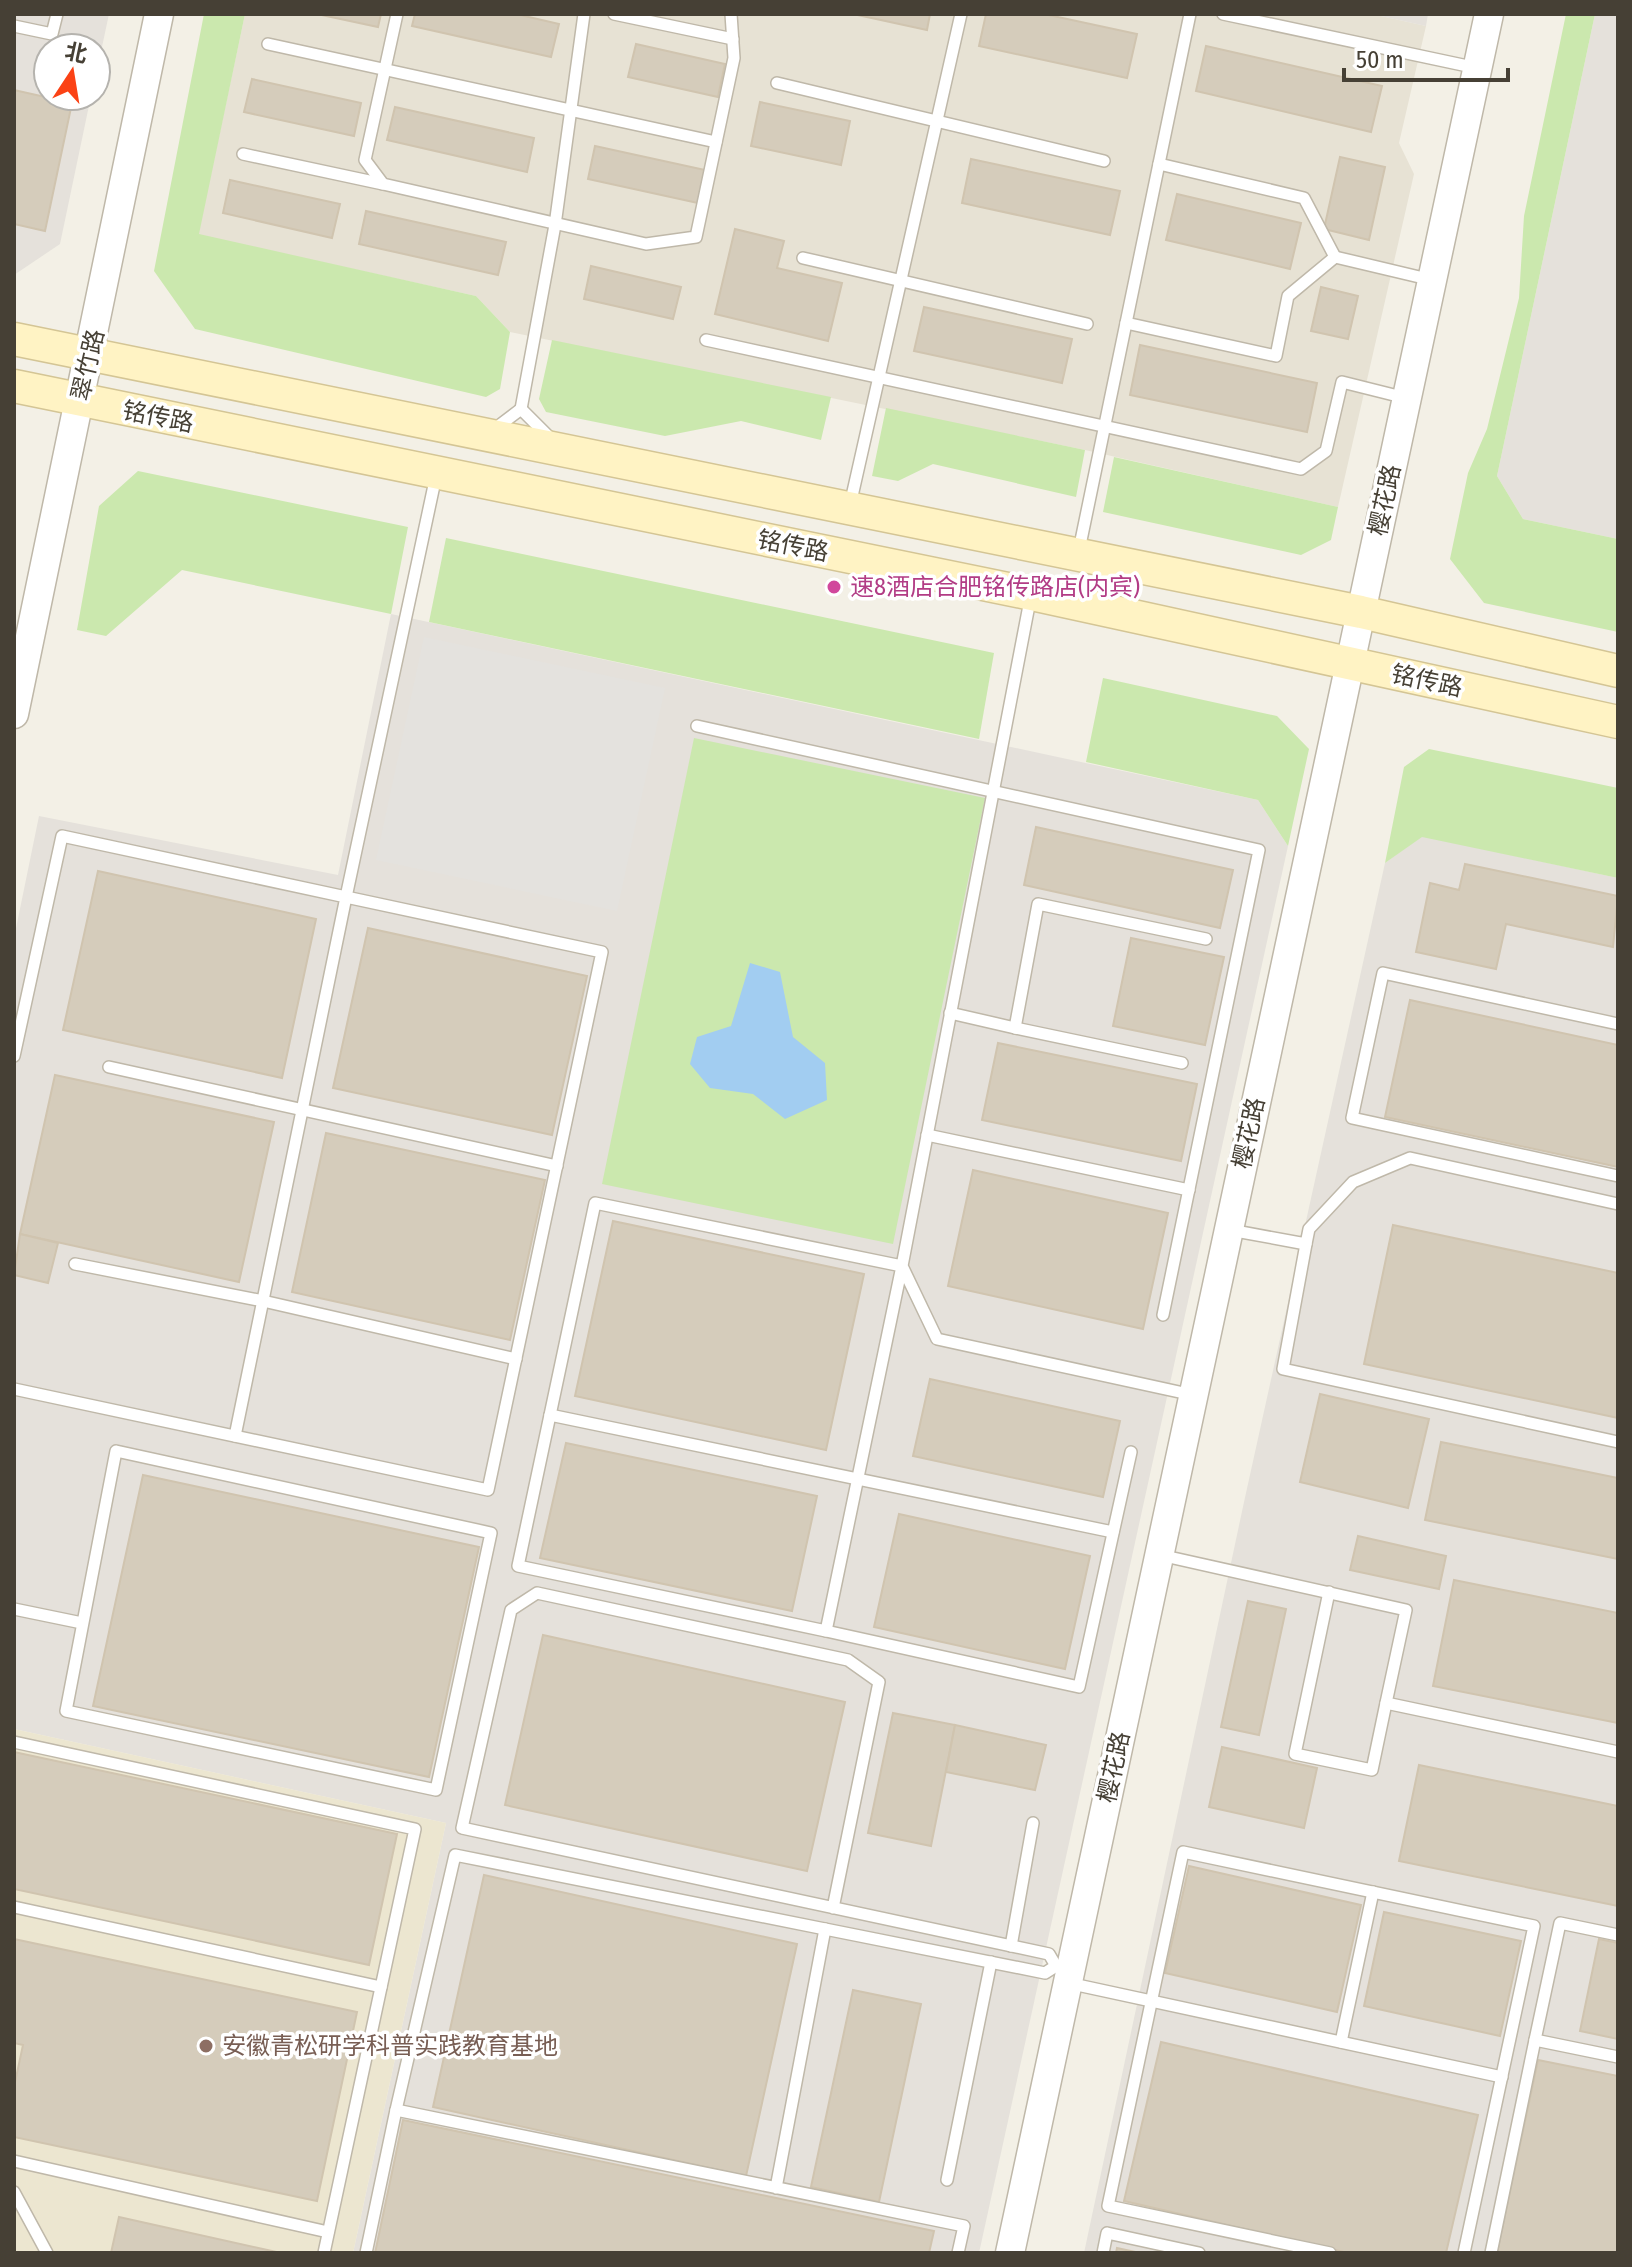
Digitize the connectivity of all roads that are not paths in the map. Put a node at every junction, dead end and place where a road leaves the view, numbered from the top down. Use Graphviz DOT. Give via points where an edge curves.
graph roads {
  1 [pos="57,14"];
  2 [pos="159,14"];
  3 [pos="397,14"];
  4 [pos="584,14"];
  5 [pos="614,14"];
  6 [pos="731,14"];
  7 [pos="961,14"];
  8 [pos="1190,14"];
  9 [pos="1223,14"];
  10 [pos="1489,14"];
  11 [pos="14,26"];
  12 [pos="733,39"];
  13 [pos="268,44"];
  14 [pos="385,68"];
  15 [pos="1477,68"];
  16 [pos="777,83"];
  17 [pos="571,110"];
  18 [pos="937,121"];
  19 [pos="716,142"];
  20 [pos="243,154"];
  21 [pos="1104,161"];
  22 [pos="1159,164"];
  23 [pos="383,184"];
  24 [pos="555,225"];
  25 [pos="1335,257"];
  26 [pos="803,258"];
  27 [pos="901,280"];
  28 [pos="1432,280"];
  29 [pos="1126,323"];
  30 [pos="1087,324"];
  31 [pos="14,339"];
  32 [pos="706,340"];
  33 [pos="91,356"];
  34 [pos="878,380"];
  35 [pos="14,386"];
  36 [pos="1407,398"];
  37 [pos="80,401"];
  38 [pos="521,409"];
  39 [pos="1104,428"];
  40 [pos="485,436"];
  41 [pos="563,451"];
  42 [pos="436,473"];
  43 [pos="849,509"];
  44 [pos="1078,555"];
  45 [pos="1032,594"];
  46 [pos="1361,612"];
  47 [pos="1349,665"];
  48 [pos="1618,671"];
  49 [pos="14,714"];
  50 [pos="1618,722"];
  51 [pos="697,726"];
  52 [pos="994,790"];
  53 [pos="346,897"];
  54 [pos="1206,939"];
  55 [pos="950,1013"];
  56 [pos="1618,1024"];
  57 [pos="1015,1028"];
  58 [pos="14,1056"];
  59 [pos="1182,1063"];
  60 [pos="109,1067"];
  61 [pos="302,1111"];
  62 [pos="927,1135"];
  63 [pos="557,1166"];
  64 [pos="1618,1176"];
  65 [pos="1189,1190"];
  66 [pos="1618,1204"];
  67 [pos="1229,1229"];
  68 [pos="1306,1244"];
  69 [pos="75,1264"];
  70 [pos="902,1266"];
  71 [pos="263,1301"];
  72 [pos="1163,1315"];
  73 [pos="516,1359"];
  74 [pos="14,1389"];
  75 [pos="1194,1395"];
  76 [pos="550,1415"];
  77 [pos="235,1436"];
  78 [pos="1618,1442"];
  79 [pos="1131,1452"];
  80 [pos="858,1478"];
  81 [pos="1113,1532"];
  82 [pos="1159,1555"];
  83 [pos="1329,1592"];
  84 [pos="14,1609"];
  85 [pos="82,1623"];
  86 [pos="826,1631"];
  87 [pos="1386,1703"];
  88 [pos="14,1742"];
  89 [pos="1618,1752"];
  90 [pos="1033,1823"];
  91 [pos="1373,1892"];
  92 [pos="14,1907"];
  93 [pos="833,1908"];
  94 [pos="825,1929"];
  95 [pos="1618,1935"];
  96 [pos="1011,1946"];
  97 [pos="991,1962"];
  98 [pos="1065,1973"];
  99 [pos="381,1987"];
  100 [pos="1151,2001"];
  101 [pos="1535,2040"];
  102 [pos="1341,2042"];
  103 [pos="1618,2057"];
  104 [pos="1502,2077"];
  105 [pos="396,2110"];
  106 [pos="14,2161"];
  107 [pos="947,2180"];
  108 [pos="776,2188"];
  109 [pos="14,2192"];
  110 [pos="328,2232"];
  111 [pos="47,2253"];
  112 [pos="324,2253"];
  113 [pos="366,2253"];
  114 [pos="958,2253"];
  115 [pos="1010,2253"];
  116 [pos="1103,2253"];
  117 [pos="1199,2253"];
  118 [pos="1330,2253"];
  119 [pos="1464,2253"];
  120 [pos="1491,2253"];
  1 -- 11 [label="lane" via="52,34"];
  2 -- 33 [label="street, 翠竹路"];
  3 -- 14 [label="lane"];
  4 -- 17 [label="lane"];
  5 -- 12 [label="lane"];
  6 -- 12 [label="lane"];
  7 -- 18 [label="lane"];
  8 -- 22 [label="lane"];
  9 -- 15 [label="lane"];
  10 -- 15 [label="street, 樱花路"];
  12 -- 19 [label="lane" via="734,58"];
  13 -- 14 [label="lane"];
  14 -- 17 [label="lane"];
  14 -- 23 [label="lane" via="365,160"];
  15 -- 28 [label="street, 樱花路"];
  16 -- 18 [label="lane"];
  17 -- 19 [label="lane"];
  17 -- 24 [label="lane"];
  18 -- 21 [label="lane"];
  18 -- 27 [label="lane"];
  19 -- 24 [label="lane" via="696,237 646,244"];
  20 -- 23 [label="lane"];
  22 -- 25 [label="lane" via="1304,198"];
  22 -- 29 [label="lane"];
  23 -- 24 [label="lane"];
  24 -- 38 [label="lane"];
  25 -- 28 [label="lane"];
  25 -- 29 [label="lane" via="1288,296 1276,356"];
  26 -- 27 [label="lane"];
  27 -- 30 [label="lane"];
  27 -- 34 [label="lane"];
  28 -- 36 [label="street, 樱花路"];
  29 -- 39 [label="lane"];
  31 -- 33 [label="main road, 铭传路"];
  32 -- 34 [label="lane"];
  33 -- 37 [label="street, 翠竹路"];
  33 -- 40 [label="main road, 铭传路"];
  34 -- 39 [label="lane"];
  34 -- 43 [label="lane"];
  35 -- 37 [label="main road, 铭传路"];
  36 -- 39 [label="lane" via="1342,382 1326,451 1301,469"];
  36 -- 46 [label="street, 樱花路"];
  37 -- 42 [label="main road, 铭传路"];
  37 -- 49 [label="street, 翠竹路"];
  38 -- 40 [label="lane"];
  38 -- 41 [label="lane"];
  39 -- 44 [label="lane"];
  40 -- 41 [label="main road, 铭传路"];
  41 -- 43 [label="main road, 铭传路"];
  42 -- 45 [label="main road, 铭传路"];
  42 -- 53 [label="lane"];
  43 -- 44 [label="main road, 铭传路"];
  44 -- 46 [label="main road, 铭传路"];
  45 -- 47 [label="main road, 铭传路"];
  45 -- 52 [label="lane"];
  46 -- 47 [label="street, 樱花路"];
  46 -- 48 [label="main road, 铭传路"];
  47 -- 50 [label="main road, 铭传路"];
  47 -- 67 [label="street, 樱花路"];
  51 -- 52 [label="lane"];
  52 -- 55 [label="lane"];
  52 -- 65 [label="lane" via="1259,850"];
  53 -- 58 [label="lane" via="62,836"];
  53 -- 61 [label="lane"];
  53 -- 63 [label="lane" via="602,952"];
  54 -- 57 [label="lane" via="1038,904"];
  55 -- 57 [label="lane"];
  55 -- 62 [label="lane"];
  56 -- 64 [label="lane" via="1383,973 1352,1118"];
  57 -- 59 [label="lane"];
  60 -- 61 [label="lane"];
  61 -- 63 [label="lane"];
  61 -- 71 [label="lane"];
  62 -- 65 [label="lane"];
  62 -- 70 [label="lane"];
  63 -- 73 [label="lane"];
  65 -- 72 [label="lane"];
  66 -- 68 [label="lane" via="1410,1158 1353,1182 1309,1229"];
  67 -- 68 [label="lane"];
  67 -- 75 [label="street, 樱花路"];
  68 -- 78 [label="lane" via="1283,1369"];
  69 -- 71 [label="lane"];
  70 -- 75 [label="lane" via="937,1339"];
  70 -- 76 [label="lane" via="595,1203"];
  70 -- 80 [label="lane"];
  71 -- 73 [label="lane"];
  71 -- 77 [label="lane"];
  73 -- 77 [label="lane" via="488,1490"];
  74 -- 77 [label="lane"];
  75 -- 82 [label="street, 樱花路"];
  76 -- 80 [label="lane"];
  76 -- 86 [label="lane" via="518,1566"];
  79 -- 81 [label="lane"];
  80 -- 81 [label="lane"];
  80 -- 86 [label="lane"];
  81 -- 86 [label="lane" via="1079,1687"];
  82 -- 83 [label="lane"];
  82 -- 98 [label="street, 樱花路"];
  83 -- 87 [label="lane" via="1406,1610"];
  83 -- 87 [label="lane" via="1295,1754 1372,1770"];
  84 -- 85 [label="lane"];
  85 -- 85 [label="lane" via="66,1711 436,1790 491,1533 116,1451"];
  87 -- 89 [label="lane"];
  88 -- 99 [label="lane" via="415,1829"];
  90 -- 96 [label="lane"];
  91 -- 100 [label="lane" via="1183,1852"];
  91 -- 102 [label="lane"];
  91 -- 104 [label="lane" via="1534,1926"];
  92 -- 99 [label="lane"];
  93 -- 93 [label="lane" via="462,1828 511,1610 537,1593 848,1660 879,1682"];
  93 -- 96 [label="lane"];
  94 -- 97 [label="lane"];
  94 -- 105 [label="lane" via="455,1855"];
  94 -- 108 [label="lane"];
  95 -- 101 [label="lane" via="1560,1923"];
  96 -- 98 [label="lane" via="1049,1954"];
  97 -- 98 [label="lane"];
  97 -- 107 [label="lane"];
  98 -- 100 [label="lane"];
  98 -- 115 [label="street, 樱花路"];
  99 -- 110 [label="lane"];
  100 -- 102 [label="lane"];
  100 -- 118 [label="lane" via="1108,2206"];
  101 -- 103 [label="lane"];
  101 -- 120 [label="lane"];
  102 -- 104 [label="lane"];
  104 -- 119 [label="lane"];
  105 -- 108 [label="lane"];
  105 -- 113 [label="lane"];
  106 -- 110 [label="lane"];
  108 -- 114 [label="lane" via="964,2226"];
  109 -- 111 [label="lane"];
  110 -- 112 [label="lane"];
  116 -- 117 [label="lane" via="1107,2233"];
}
